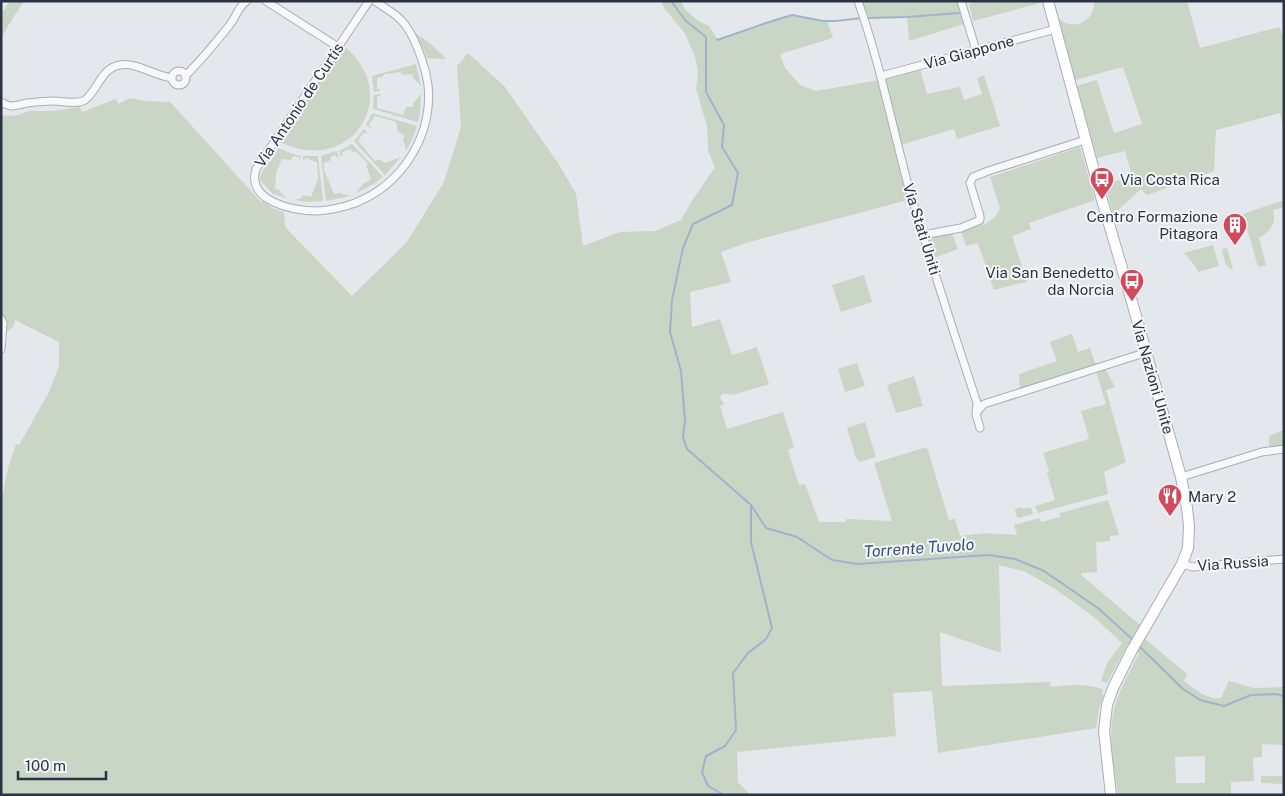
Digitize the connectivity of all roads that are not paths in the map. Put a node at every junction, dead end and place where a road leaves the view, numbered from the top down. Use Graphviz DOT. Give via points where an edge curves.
graph roads {
  1 [pos="247,1"];
  2 [pos="266,1"];
  3 [pos="369,1"];
  4 [pos="375,1"];
  5 [pos="961,1"];
  6 [pos="1048,1"];
  7 [pos="860,5"];
  8 [pos="1056,29"];
  9 [pos="338,48"];
  10 [pos="976,50"];
  11 [pos="881,76"];
  12 [pos="1,102"];
  13 [pos="1085,140"];
  14 [pos="923,236"];
  15 [pos="1,319"];
  16 [pos="1,349"];
  17 [pos="1146,354"];
  18 [pos="980,403"];
  19 [pos="980,428"];
  20 [pos="1284,449"];
  21 [pos="1181,477"];
  22 [pos="1284,559"];
  23 [pos="1182,564"];
  24 [pos="1111,795"];
  1 -- 12 [label="street" via="185,76 178,72 172,78 164,77 133,66 119,65 110,68 80,102 55,101 14,106"];
  2 -- 9 [label="street"];
  3 -- 9 [label="street, Via Antonio de Curtis"];
  4 -- 9 [label="street, Via Antonio de Curtis" via="395,14 407,28 417,46 426,75 429,102 416,150 388,183 356,203 317,211 272,202 255,184 256,169"];
  5 -- 10 [label="street"];
  6 -- 8 [label="street, Via Nazioni Unite"];
  7 -- 11 [label="street, Via Stati Uniti"];
  8 -- 10 [label="street, Via Giappone"];
  8 -- 13 [label="street, Via Nazioni Unite"];
  10 -- 11 [label="street, Via Giappone"];
  11 -- 14 [label="street, Via Stati Uniti"];
  13 -- 14 [label="street" via="973,177 970,183 980,220 961,228"];
  13 -- 17 [label="street, Via Nazioni Unite"];
  14 -- 18 [label="street, Via Stati Uniti"];
  15 -- 16 [label="street"];
  17 -- 18 [label="street"];
  17 -- 21 [label="street, Via Nazioni Unite"];
  18 -- 19 [label="street, Via Stati Uniti" via="976,414"];
  20 -- 21 [label="street" via="1262,452"];
  21 -- 23 [label="street, Via Nazioni Unite" via="1190,531"];
  22 -- 23 [label="street, Via Russia" via="1193,567"];
  23 -- 24 [label="street, Via Nazioni Unite" via="1132,650 1107,705 1104,743"];
}
